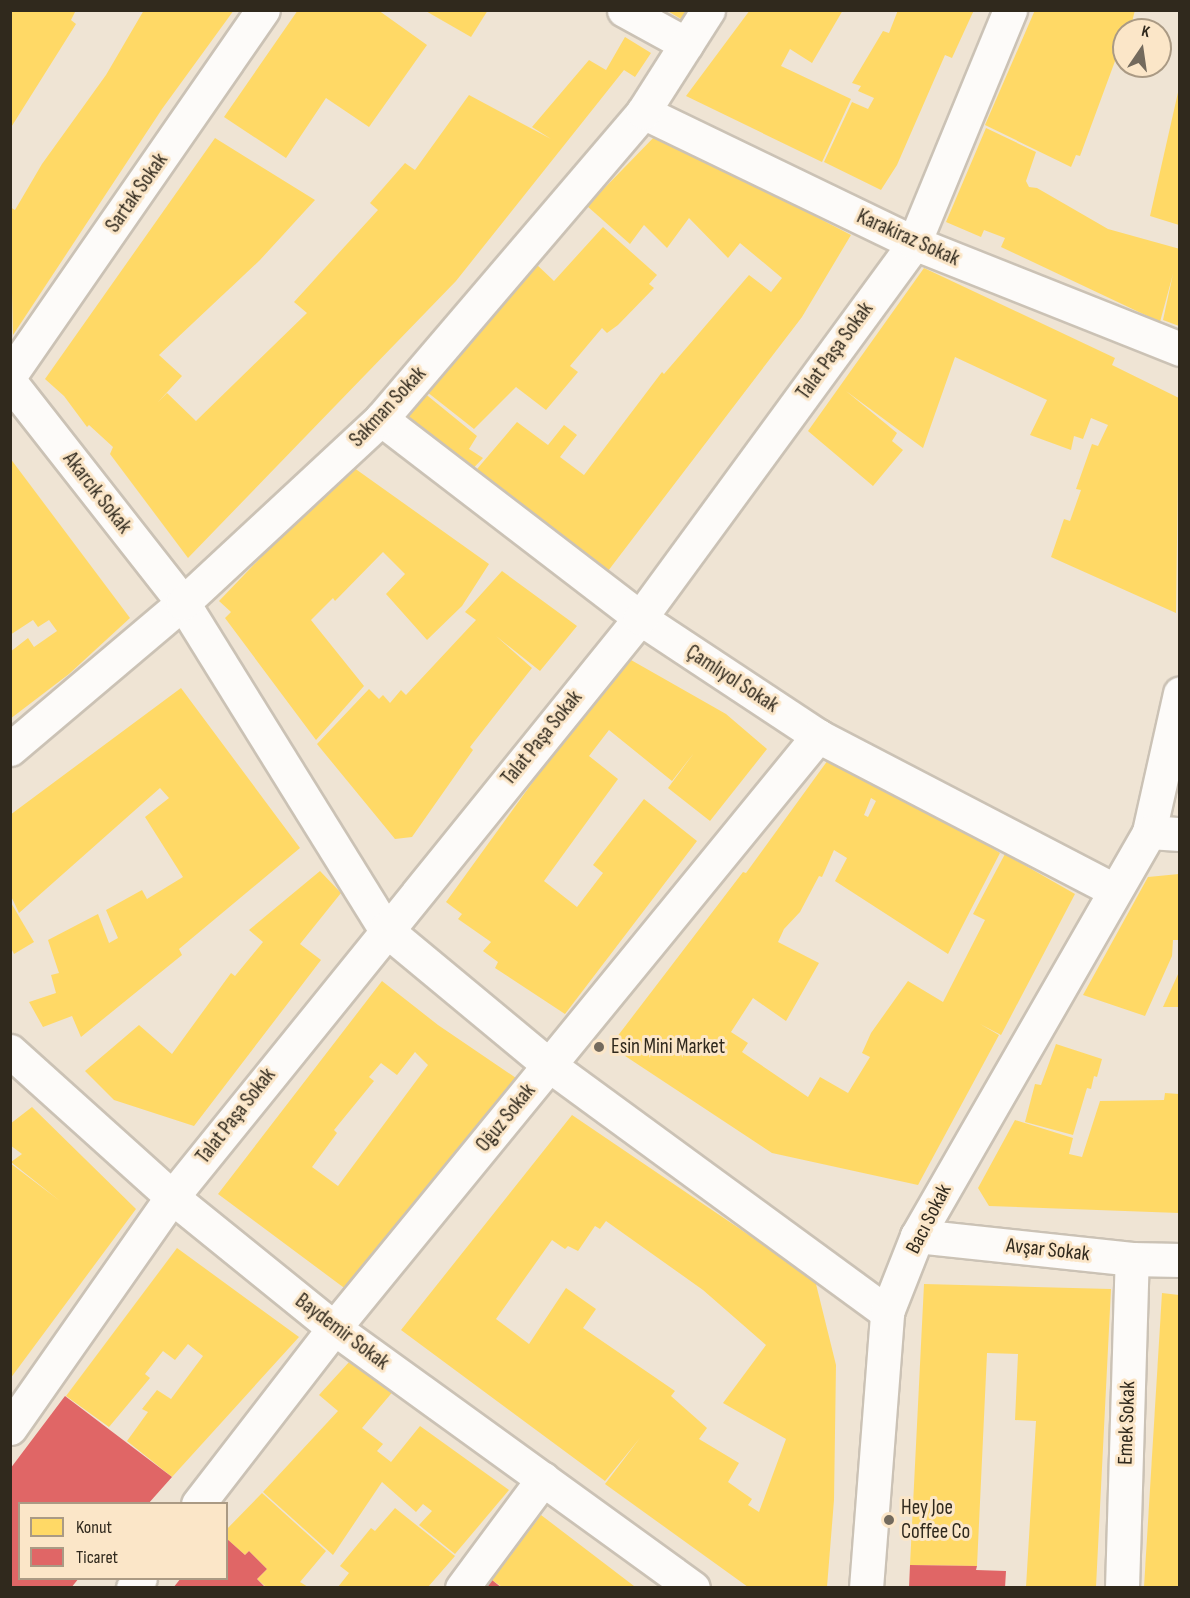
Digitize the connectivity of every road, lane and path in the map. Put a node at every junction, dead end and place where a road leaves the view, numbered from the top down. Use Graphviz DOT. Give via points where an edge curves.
graph roads {
  1 [pos="263,10"];
  2 [pos="624,10"];
  3 [pos="708,10"];
  4 [pos="1010,10"];
  5 [pos="686,44"];
  6 [pos="643,112"];
  7 [pos="914,243"];
  8 [pos="1179,350"];
  9 [pos="10,375"];
  10 [pos="10,382"];
  11 [pos="381,419"];
  12 [pos="183,603"];
  13 [pos="640,618"];
  14 [pos="1179,693"];
  15 [pos="818,736"];
  16 [pos="10,749"];
  17 [pos="1164,833"];
  18 [pos="1114,890"];
  19 [pos="385,929"];
  20 [pos="10,1051"];
  21 [pos="549,1065"];
  22 [pos="172,1197"];
  23 [pos="917,1236"];
  24 [pos="1132,1259"];
  25 [pos="1179,1260"];
  26 [pos="887,1312"];
  27 [pos="334,1328"];
  28 [pos="10,1428"];
  29 [pos="543,1479"];
  30 [pos="199,1502"];
  31 [pos="462,1587"];
  32 [pos="693,1587"];
  33 [pos="866,1587"];
  34 [pos="1122,1587"];
  1 -- 9 [label="street, Sartak Sokak"];
  2 -- 5 [label="street"];
  3 -- 5 [label="street, Sakman Sokak"];
  4 -- 7 [label="street, Talat Paşa Sokak"];
  5 -- 6 [label="street, Sakman Sokak"];
  6 -- 7 [label="street, Karakiraz Sokak"];
  6 -- 11 [label="street, Sakman Sokak"];
  7 -- 8 [label="street, Karakiraz Sokak"];
  7 -- 13 [label="street, Talat Paşa Sokak"];
  10 -- 12 [label="street, Akarcık Sokak"];
  11 -- 12 [label="street, Sakman Sokak"];
  11 -- 13 [label="street, Çamlıyol Sokak"];
  12 -- 16 [label="street, Sakman Sokak"];
  12 -- 19 [label="street, Akarcık Sokak"];
  13 -- 15 [label="street, Çamlıyol Sokak"];
  13 -- 19 [label="street, Talat Paşa Sokak"];
  14 -- 17 [label="street"];
  15 -- 18 [label="street, Çamlıyol Sokak"];
  15 -- 21 [label="street, Oğuz Sokak"];
  17 -- 18 [label="street, Bacı Sokak"];
  18 -- 23 [label="street, Bacı Sokak"];
  19 -- 21 [label="street, Akarcık Sokak"];
  19 -- 22 [label="street, Talat Paşa Sokak"];
  20 -- 22 [label="street, Baydemir Sokak"];
  21 -- 26 [label="street, Akarcık Sokak"];
  21 -- 27 [label="street, Oğuz Sokak"];
  22 -- 27 [label="street, Baydemir Sokak"];
  22 -- 28 [label="street, Talat Paşa Sokak"];
  23 -- 24 [label="street, Avşar Sokak"];
  23 -- 26 [label="street, Bacı Sokak"];
  24 -- 25 [label="street, Avşar Sokak"];
  24 -- 34 [label="street, Emek Sokak"];
  26 -- 33 [label="street, Bacı Sokak"];
  27 -- 29 [label="street, Baydemir Sokak"];
  27 -- 30 [label="street, Oğuz Sokak"];
  29 -- 31 [label="street"];
  29 -- 32 [label="street, Baydemir Sokak"];
}
